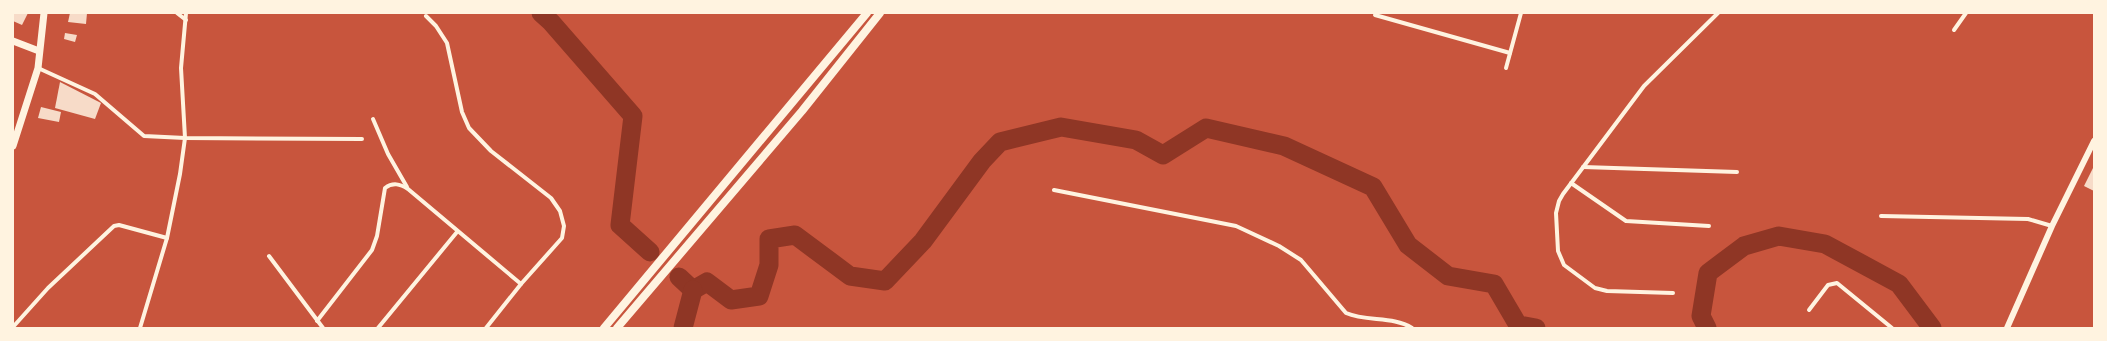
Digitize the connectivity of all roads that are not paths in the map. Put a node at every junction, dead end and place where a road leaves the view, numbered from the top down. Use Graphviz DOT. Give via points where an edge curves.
graph roads {
  1 [pos="44,13"];
  2 [pos="177,13"];
  3 [pos="186,13"];
  4 [pos="190,13"];
  5 [pos="867,13"];
  6 [pos="880,13"];
  7 [pos="1521,13"];
  8 [pos="1718,13"];
  9 [pos="1966,13"];
  10 [pos="426,16"];
  11 [pos="1375,16"];
  12 [pos="186,20"];
  13 [pos="1954,30"];
  14 [pos="13,41"];
  15 [pos="39,51"];
  16 [pos="1510,54"];
  17 [pos="38,68"];
  18 [pos="1506,68"];
  19 [pos="373,119"];
  20 [pos="185,138"];
  21 [pos="362,139"];
  22 [pos="2094,141"];
  23 [pos="13,146"];
  24 [pos="1583,167"];
  25 [pos="1737,172"];
  26 [pos="1571,183"];
  27 [pos="408,189"];
  28 [pos="1054,190"];
  29 [pos="1881,216"];
  30 [pos="1708,226"];
  31 [pos="2052,226"];
  32 [pos="457,232"];
  33 [pos="167,238"];
  34 [pos="269,256"];
  35 [pos="521,284"];
  36 [pos="1673,293"];
  37 [pos="1809,310"];
  38 [pos="317,321"];
  39 [pos="13,327"];
  40 [pos="140,328"];
  41 [pos="323,328"];
  42 [pos="378,328"];
  43 [pos="486,328"];
  44 [pos="604,328"];
  45 [pos="617,328"];
  46 [pos="1412,328"];
  47 [pos="1892,328"];
  48 [pos="2007,328"];
  1 -- 15 [label="main road"];
  2 -- 12 [label="street"];
  3 -- 12 [label="street"];
  4 -- 12 [label="street"];
  5 -- 44 [label="main road"];
  6 -- 45 [label="main road" via="802,111"];
  7 -- 16 [label="street"];
  8 -- 24 [label="street" via="1644,86"];
  9 -- 13 [label="street"];
  10 -- 35 [label="street" via="447,43 462,112 469,128 491,151 551,198 562,217 565,232 562,238"];
  11 -- 16 [label="street"];
  12 -- 20 [label="street" via="181,68"];
  14 -- 15 [label="main road"];
  15 -- 17 [label="main road"];
  16 -- 18 [label="street"];
  17 -- 20 [label="street" via="95,94 144,136"];
  17 -- 23 [label="main road"];
  19 -- 27 [label="street" via="388,154"];
  20 -- 21 [label="street"];
  20 -- 33 [label="street"];
  22 -- 31 [label="street"];
  24 -- 25 [label="street"];
  24 -- 26 [label="street"];
  26 -- 30 [label="street" via="1626,221"];
  26 -- 36 [label="street" via="1557,207 1558,251 1564,265 1596,288 1607,291"];
  27 -- 32 [label="street"];
  27 -- 38 [label="street" via="397,184 385,188 379,228 372,250"];
  28 -- 46 [label="street" via="1236,226 1280,246 1301,260 1346,313 1356,317 1397,322"];
  29 -- 31 [label="street" via="2028,219"];
  31 -- 48 [label="street"];
  32 -- 35 [label="street"];
  32 -- 42 [label="street"];
  33 -- 39 [label="street" via="119,225 114,226 48,288"];
  33 -- 40 [label="street"];
  34 -- 38 [label="street"];
  35 -- 43 [label="street"];
  37 -- 47 [label="street" via="1828,285 1837,282"];
  38 -- 41 [label="street"];
}
